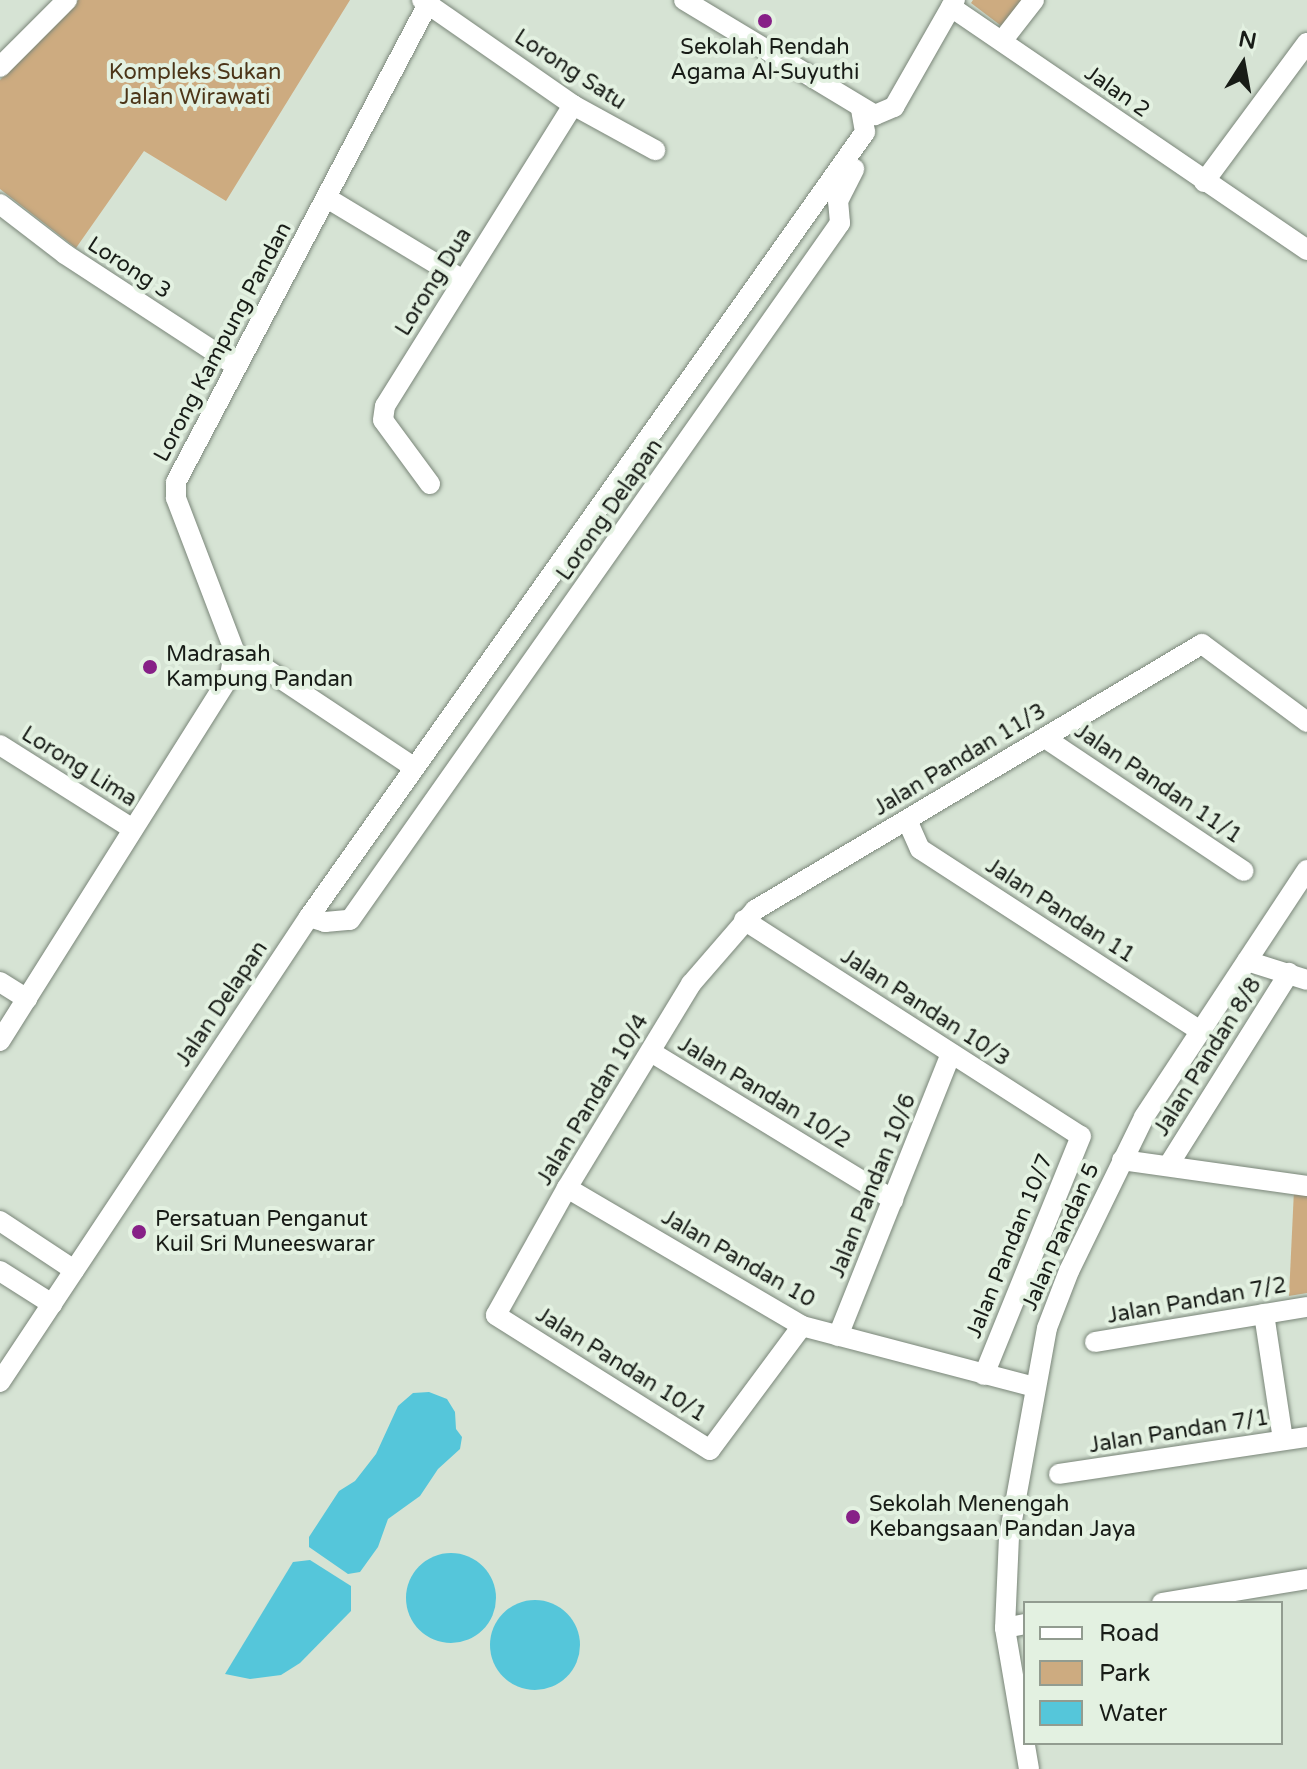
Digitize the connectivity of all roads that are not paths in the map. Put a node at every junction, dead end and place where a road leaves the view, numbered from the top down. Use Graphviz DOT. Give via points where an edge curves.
graph roads {
  1 [pos="67,0"];
  2 [pos="684,0"];
  3 [pos="1034,0"];
  4 [pos="427,1"];
  5 [pos="953,4"];
  6 [pos="1002,41"];
  7 [pos="1307,43"];
  8 [pos="0,67"];
  9 [pos="573,105"];
  10 [pos="868,112"];
  11 [pos="655,150"];
  12 [pos="1204,182"];
  13 [pos="327,198"];
  14 [pos="0,204"];
  15 [pos="1307,250"];
  16 [pos="463,280"];
  17 [pos="236,366"];
  18 [pos="430,484"];
  19 [pos="235,660"];
  20 [pos="1307,722"];
  21 [pos="445,726"];
  22 [pos="1045,738"];
  23 [pos="474,744"];
  24 [pos="0,745"];
  25 [pos="415,768"];
  26 [pos="907,820"];
  27 [pos="133,829"];
  28 [pos="1307,870"];
  29 [pos="1244,871"];
  30 [pos="309,917"];
  31 [pos="744,920"];
  32 [pos="1247,961"];
  33 [pos="1298,977"];
  34 [pos="0,982"];
  35 [pos="27,999"];
  36 [pos="1200,1031"];
  37 [pos="0,1041"];
  38 [pos="651,1052"];
  39 [pos="951,1054"];
  40 [pos="1081,1136"];
  41 [pos="1122,1160"];
  42 [pos="1168,1166"];
  43 [pos="1307,1186"];
  44 [pos="567,1188"];
  45 [pos="893,1200"];
  46 [pos="0,1221"];
  47 [pos="74,1270"];
  48 [pos="0,1271"];
  49 [pos="52,1304"];
  50 [pos="1307,1307"];
  51 [pos="1264,1314"];
  52 [pos="496,1315"];
  53 [pos="802,1326"];
  54 [pos="838,1336"];
  55 [pos="1095,1342"];
  56 [pos="984,1375"];
  57 [pos="0,1382"];
  58 [pos="1034,1387"];
  59 [pos="1307,1437"];
  60 [pos="1283,1440"];
  61 [pos="1059,1474"];
  62 [pos="1306,1584"];
  63 [pos="1177,1601"];
  64 [pos="1015,1626"];
  65 [pos="1023,1708"];
  66 [pos="1027,1745"];
  67 [pos="1029,1769"];
  1 -- 8 [label="street"];
  2 -- 10 [label="street"];
  3 -- 6 [label="street"];
  4 -- 9 [label="street, Lorong Satu"];
  4 -- 13 [label="street, Lorong Kampung Pandan"];
  5 -- 6 [label="street, Jalan 2"];
  5 -- 10 [label="street" via="894,107"];
  6 -- 12 [label="street, Jalan 2"];
  7 -- 12 [label="street"];
  9 -- 11 [label="street, Lorong Satu"];
  9 -- 16 [label="street, Lorong Dua"];
  10 -- 21 [label="street, Lorong Delapan" via="859,142"];
  10 -- 23 [label="street, Lorong Delapan" via="875,137 838,201 840,223"];
  12 -- 15 [label="street, Jalan 2"];
  13 -- 16 [label="street"];
  13 -- 17 [label="street, Lorong Kampung Pandan"];
  14 -- 17 [label="street, Lorong 3" via="65,254"];
  16 -- 18 [label="street, Lorong Dua" via="383,413"];
  17 -- 19 [label="street, Lorong Kampung Pandan" via="183,464 176,498"];
  19 -- 25 [label="street" via="254,661"];
  19 -- 27 [label="street" via="222,690"];
  20 -- 22 [label="street, Jalan Pandan 11/3" via="1202,644"];
  21 -- 23 [label="street"];
  21 -- 25 [label="street, Lorong Delapan"];
  22 -- 26 [label="street, Jalan Pandan 11/3"];
  22 -- 29 [label="street, Jalan Pandan 11/1"];
  23 -- 30 [label="street, Lorong Delapan" via="350,920"];
  24 -- 27 [label="street, Lorong Lima"];
  25 -- 30 [label="street, Jalan Delapan"];
  26 -- 31 [label="street, Jalan Pandan 11/3"];
  26 -- 36 [label="street, Jalan Pandan 11" via="920,849"];
  27 -- 35 [label="street"];
  28 -- 32 [label="street, Jalan Pandan 5"];
  30 -- 47 [label="street, Jalan Delapan"];
  31 -- 38 [label="street, Jalan Pandan 10/4" via="691,984"];
  31 -- 39 [label="street, Jalan Pandan 10/3"];
  32 -- 33 [label="street"];
  32 -- 36 [label="street, Jalan Pandan 5"];
  33 -- 42 [label="street, Jalan Pandan 8/8"];
  34 -- 35 [label="street"];
  35 -- 37 [label="street"];
  36 -- 41 [label="street, Jalan Pandan 5"];
  38 -- 44 [label="street, Jalan Pandan 10/4"];
  38 -- 45 [label="street, Jalan Pandan 10/2"];
  39 -- 40 [label="street, Jalan Pandan 10/3"];
  39 -- 45 [label="street, Jalan Pandan 10/6"];
  40 -- 56 [label="street, Jalan Pandan 10/7"];
  41 -- 42 [label="street"];
  41 -- 58 [label="street, Jalan Pandan 5" via="1069,1271 1047,1328"];
  42 -- 43 [label="street"];
  44 -- 52 [label="street, Jalan Pandan 10/4"];
  44 -- 53 [label="street, Jalan Pandan 10"];
  45 -- 54 [label="street, Jalan Pandan 10/6"];
  46 -- 47 [label="street"];
  47 -- 49 [label="street, Jalan Delapan"];
  48 -- 49 [label="street"];
  49 -- 57 [label="street, Jalan Delapan"];
  50 -- 51 [label="street, Jalan Pandan 7/2"];
  51 -- 55 [label="street, Jalan Pandan 7/2"];
  51 -- 60 [label="street"];
  52 -- 53 [label="street, Jalan Pandan 10/1" via="710,1450"];
  53 -- 54 [label="street, Jalan Pandan 10"];
  54 -- 56 [label="street, Jalan Pandan 10"];
  56 -- 58 [label="street, Jalan Pandan 10"];
  58 -- 64 [label="street, Jalan Pandan 5" via="1009,1537"];
  59 -- 60 [label="street, Jalan Pandan 7/1"];
  60 -- 61 [label="street, Jalan Pandan 7/1"];
  62 -- 63 [label="street"];
  64 -- 65 [label="street, Jalan Pandan 5"];
  66 -- 67 [label="street, Jalan Pandan 5"];
}
